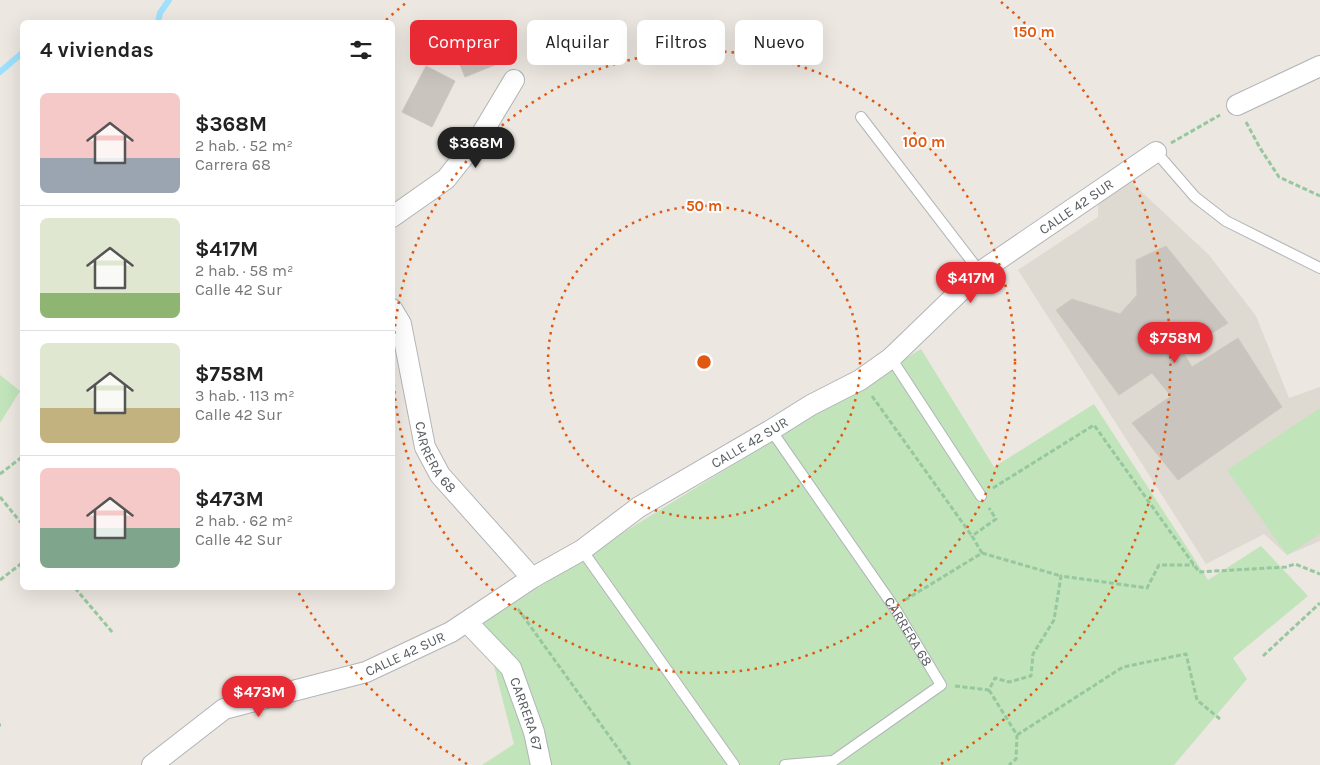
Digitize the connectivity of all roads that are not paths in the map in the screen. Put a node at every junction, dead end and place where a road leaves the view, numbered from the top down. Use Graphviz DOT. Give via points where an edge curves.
graph roads {
  1 [pos="1320,66"];
  2 [pos="514,80"];
  3 [pos="1237,105"];
  4 [pos="861,117"];
  5 [pos="1156,152"];
  6 [pos="395,215"];
  7 [pos="1320,268"];
  8 [pos="980,272"];
  9 [pos="395,315"];
  10 [pos="891,358"];
  11 [pos="771,430"];
  12 [pos="981,496"];
  13 [pos="582,550"];
  14 [pos="532,578"];
  15 [pos="466,622"];
  16 [pos="152,765"];
  17 [pos="541,765"];
  18 [pos="734,765"];
  19 [pos="784,765"];
  1 -- 3 [label="street"];
  2 -- 6 [label="street" via="481,136 446,179"];
  4 -- 8 [label="lane"];
  5 -- 7 [label="lane" via="1195,197 1226,221"];
  5 -- 8 [label="street, CALLE 42 SUR"];
  8 -- 10 [label="street, CALLE 42 SUR"];
  9 -- 14 [label="street, CARRERA 68" via="400,324 425,447 440,475"];
  10 -- 11 [label="street, CALLE 42 SUR" via="860,380 811,404"];
  10 -- 12 [label="lane"];
  11 -- 13 [label="street, CALLE 42 SUR" via="639,507"];
  11 -- 19 [label="lane, CARRERA 68" via="894,607 941,685 832,760"];
  13 -- 14 [label="street, CALLE 42 SUR"];
  13 -- 18 [label="lane"];
  14 -- 15 [label="street, CALLE 42 SUR"];
  15 -- 16 [label="street, CALLE 42 SUR" via="366,672 224,709"];
  15 -- 17 [label="street, CARRERA 67" via="511,668 534,732"];
}
